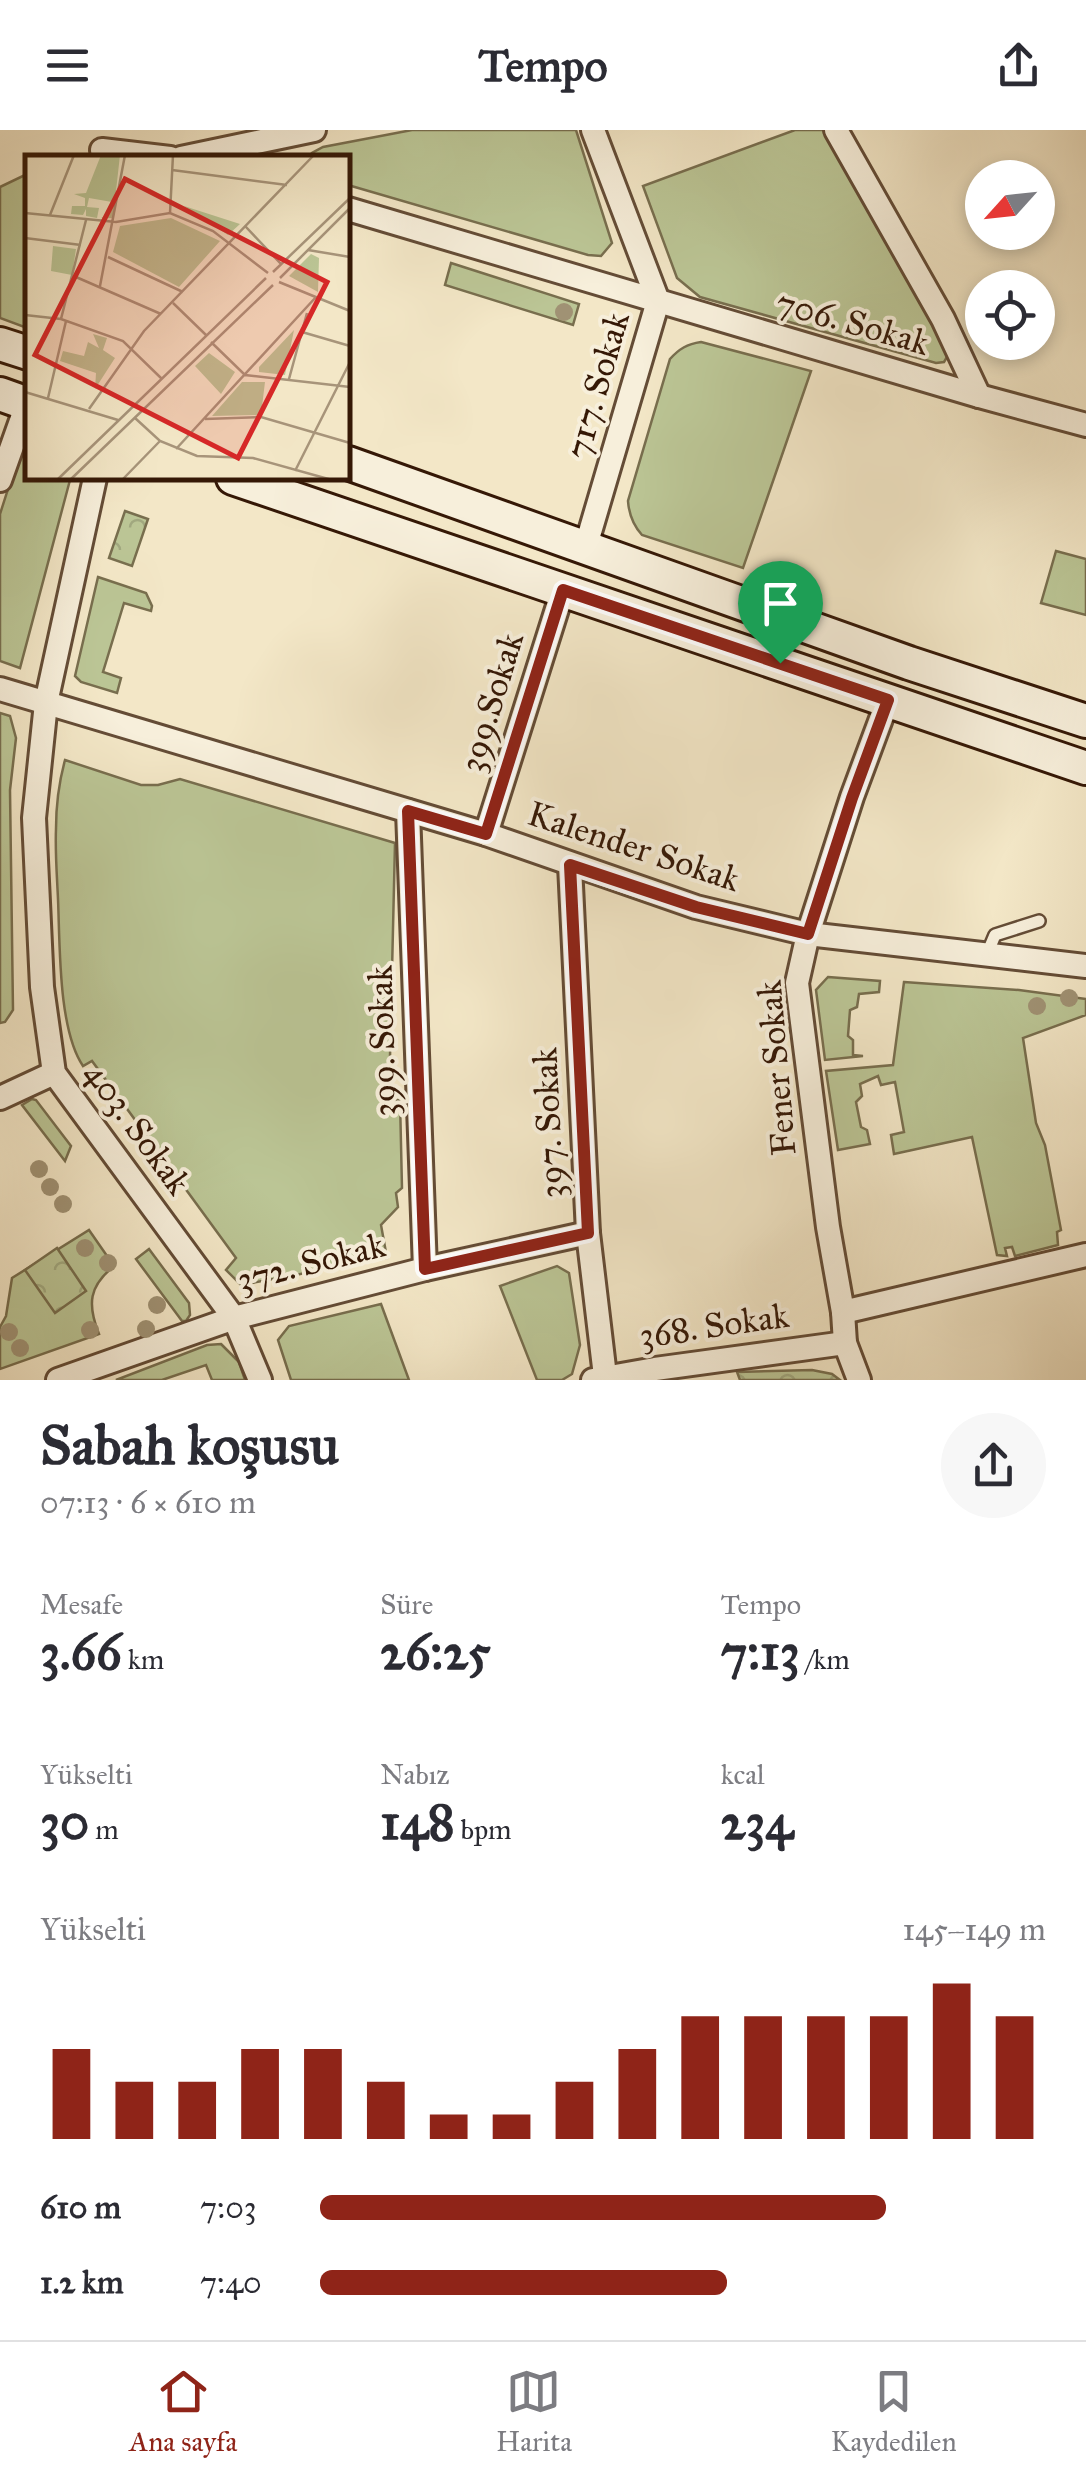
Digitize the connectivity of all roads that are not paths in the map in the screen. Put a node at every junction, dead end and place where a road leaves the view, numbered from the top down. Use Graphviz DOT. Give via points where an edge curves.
graph roads {
  1 [pos="308,130"];
  2 [pos="593,130"];
  3 [pos="836,130"];
  4 [pos="101,146"];
  5 [pos="153,155"];
  6 [pos="195,155"];
  7 [pos="350,210"];
  8 [pos="658,301"];
  9 [pos="0,344"];
  10 [pos="25,352"];
  11 [pos="0,394"];
  12 [pos="979,396"];
  13 [pos="25,403"];
  14 [pos="25,410"];
  15 [pos="1086,425"];
  16 [pos="350,463"];
  17 [pos="0,480"];
  18 [pos="96,480"];
  19 [pos="240,480"];
  20 [pos="586,549"];
  21 [pos="563,590"];
  22 [pos="0,689"];
  23 [pos="888,700"];
  24 [pos="46,703"];
  25 [pos="1086,722"];
  26 [pos="1086,768"];
  27 [pos="408,811"];
  28 [pos="486,834"];
  29 [pos="570,865"];
  30 [pos="1039,922"];
  31 [pos="808,934"];
  32 [pos="987,954"];
  33 [pos="1086,966"];
  34 [pos="54,1073"];
  35 [pos="0,1098"];
  36 [pos="588,1233"];
  37 [pos="1086,1255"];
  38 [pos="425,1269"];
  39 [pos="842,1312"];
  40 [pos="234,1318"];
  41 [pos="845,1342"];
  42 [pos="599,1378"];
  43 [pos="58,1380"];
  44 [pos="260,1380"];
  45 [pos="859,1380"];
  1 -- 6 [label="street"];
  2 -- 8 [label="street, 717. Sokak"];
  3 -- 12 [label="street" via="944,320"];
  4 -- 5 [label="street"];
  7 -- 8 [label="street, 706. Sokak"];
  8 -- 12 [label="street, 706. Sokak"];
  8 -- 20 [label="street, 717. Sokak"];
  9 -- 10 [label="main road"];
  11 -- 13 [label="main road"];
  12 -- 15 [label="street, 706. Sokak"];
  14 -- 17 [label="street"];
  16 -- 20 [label="main road"];
  18 -- 24 [label="street, 403. Sokak"];
  19 -- 21 [label="main road"];
  20 -- 25 [label="main road"];
  21 -- 23 [label="main road"];
  21 -- 28 [label="street, 399.Sokak"];
  22 -- 24 [label="street, Kalender Sokak"];
  23 -- 26 [label="main road"];
  23 -- 31 [label="street, Fener Sokak"];
  24 -- 27 [label="street, Kalender Sokak"];
  24 -- 34 [label="street, 403. Sokak" via="34,818 42,988"];
  27 -- 28 [label="street, Kalender Sokak"];
  27 -- 38 [label="street, 399. Sokak"];
  28 -- 29 [label="street, Kalender Sokak"];
  29 -- 31 [label="street, Kalender Sokak" via="696,907"];
  29 -- 36 [label="street, 397. Sokak"];
  30 -- 32 [label="lane" via="995,935"];
  31 -- 32 [label="street, Kalender Sokak"];
  31 -- 39 [label="street, Fener Sokak" via="796,983"];
  32 -- 33 [label="street, Kalender Sokak"];
  34 -- 35 [label="street"];
  34 -- 40 [label="street, 403. Sokak"];
  36 -- 38 [label="street, 372. Sokak"];
  36 -- 42 [label="street, 397. Sokak"];
  37 -- 39 [label="street"];
  38 -- 40 [label="street, 372. Sokak"];
  39 -- 41 [label="street, Fener Sokak"];
  40 -- 43 [label="street, 372. Sokak"];
  40 -- 44 [label="street, 403. Sokak"];
  41 -- 42 [label="street, 368. Sokak"];
  41 -- 45 [label="street, Fener Sokak"];
}
